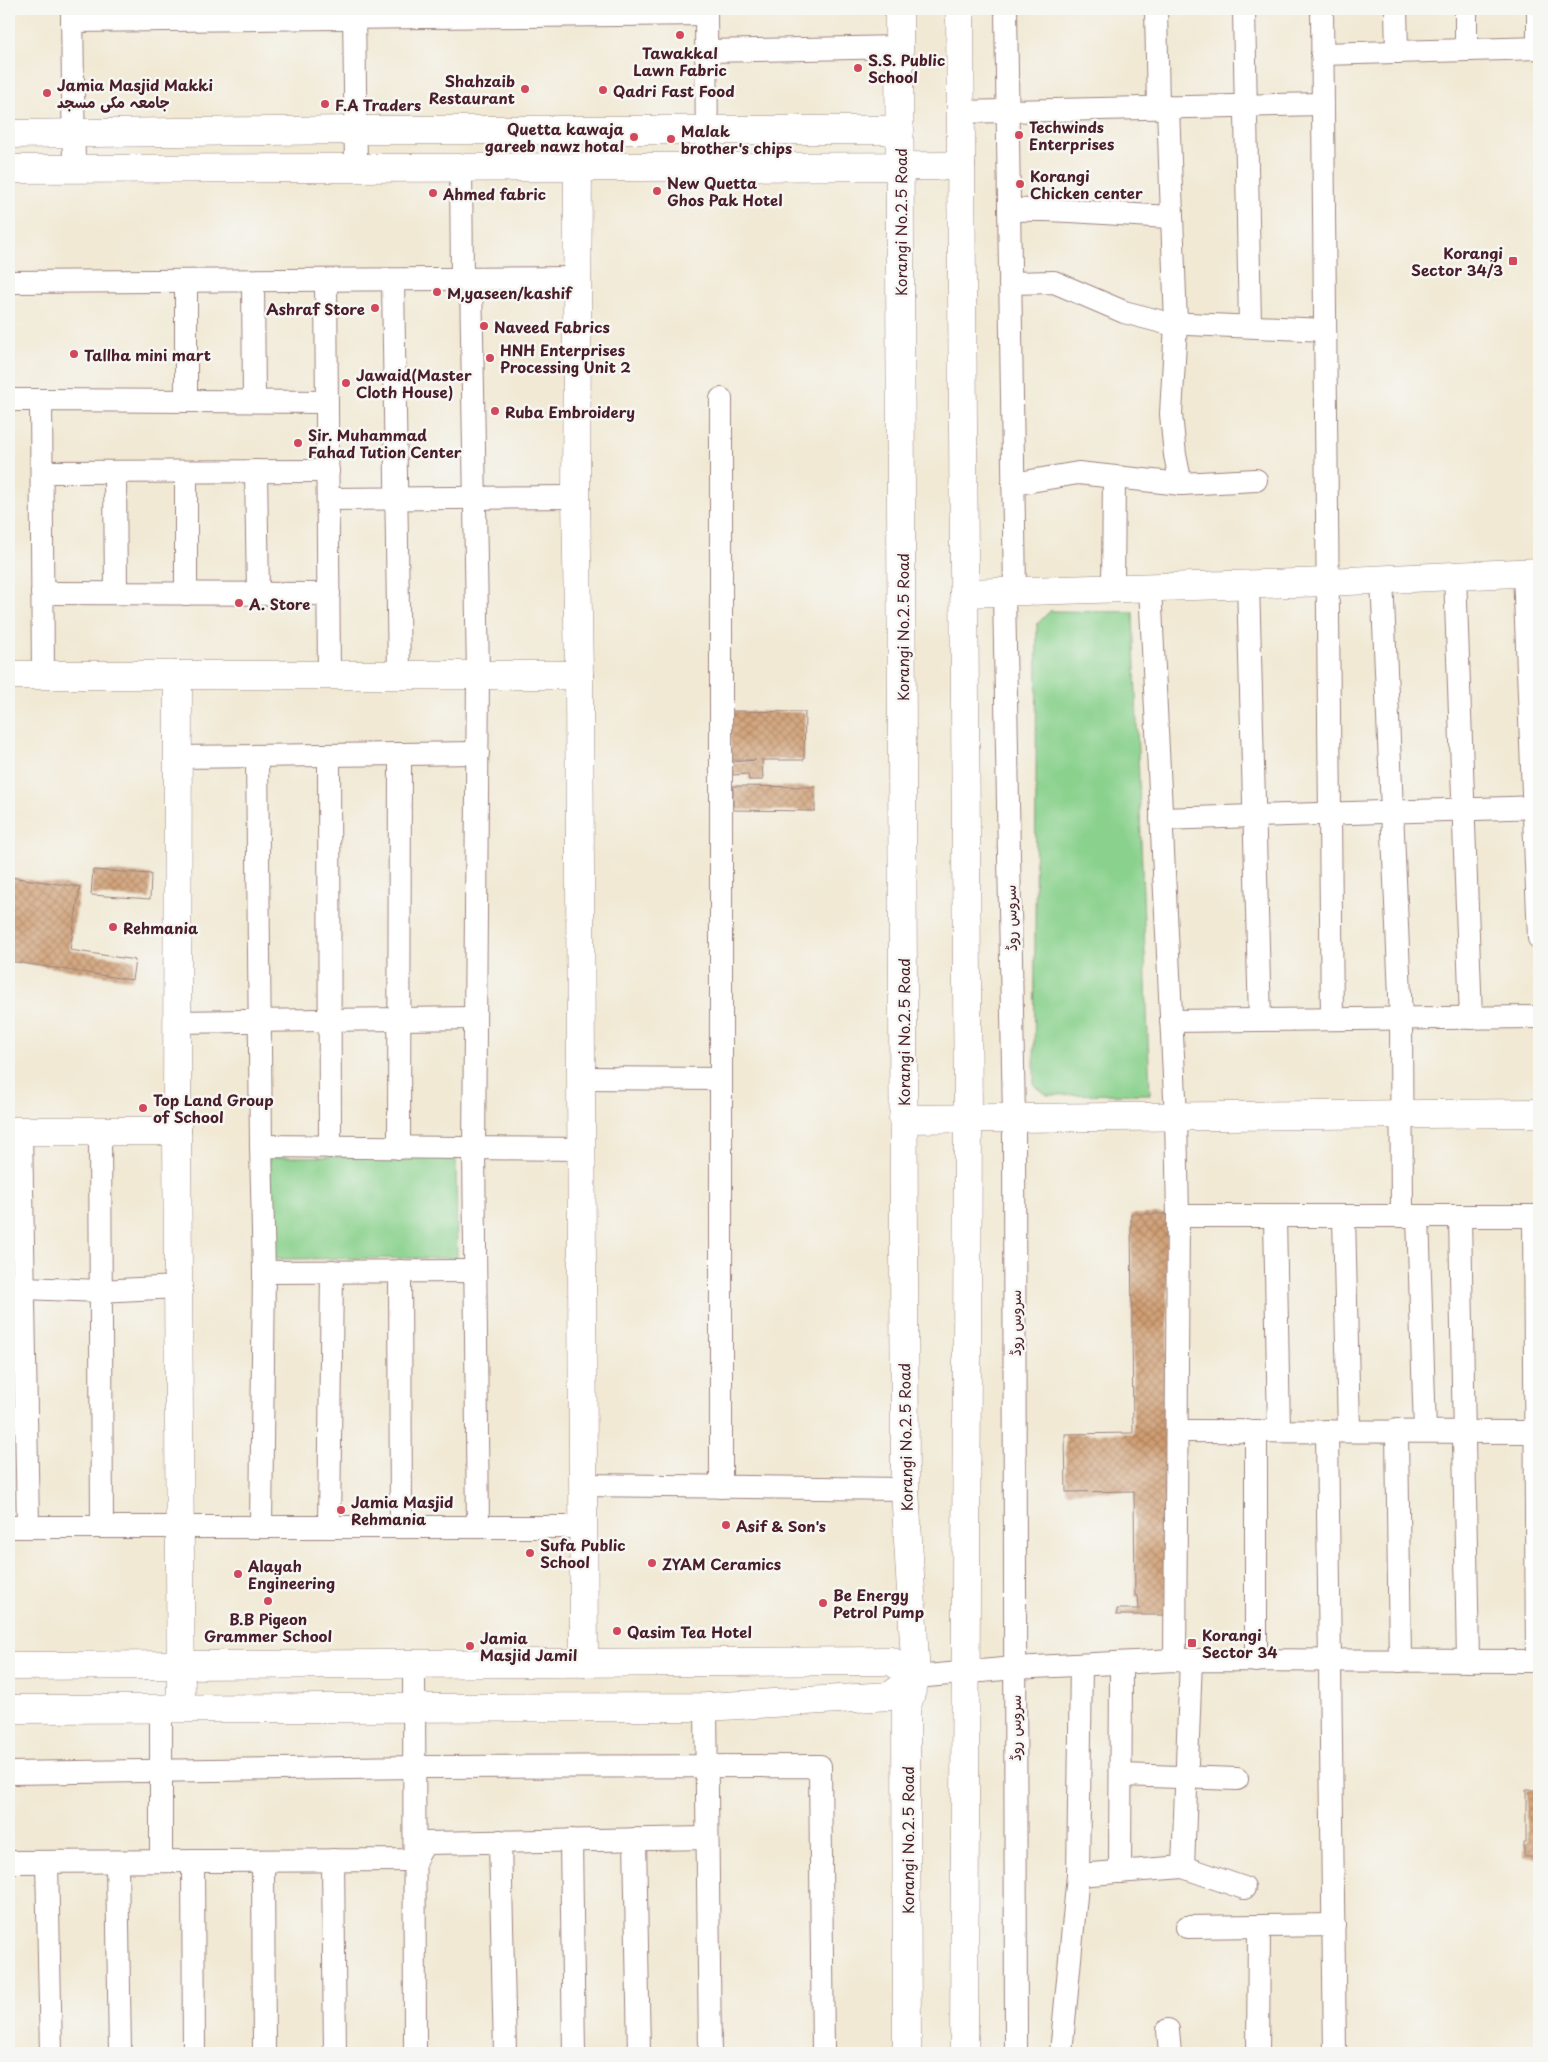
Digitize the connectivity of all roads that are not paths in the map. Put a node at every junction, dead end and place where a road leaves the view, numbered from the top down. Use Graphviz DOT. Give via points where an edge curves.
graph roads {
  1 [pos="899,9"];
  2 [pos="960,9"];
  3 [pos="1006,9"];
  4 [pos="1156,9"];
  5 [pos="1244,9"];
  6 [pos="1322,9"];
  7 [pos="1396,9"];
  8 [pos="1466,9"];
  9 [pos="1538,9"];
  10 [pos="706,12"];
  11 [pos="354,13"];
  12 [pos="72,15"];
  13 [pos="900,47"];
  14 [pos="1539,48"];
  15 [pos="1466,50"];
  16 [pos="706,51"];
  17 [pos="1397,52"];
  18 [pos="1322,54"];
  19 [pos="1322,104"];
  20 [pos="1245,106"];
  21 [pos="1163,107"];
  22 [pos="1007,111"];
  23 [pos="961,112"];
  24 [pos="356,130"];
  25 [pos="900,130"];
  26 [pos="707,131"];
  27 [pos="9,134"];
  28 [pos="74,134"];
  29 [pos="900,165"];
  30 [pos="578,166"];
  31 [pos="707,166"];
  32 [pos="961,166"];
  33 [pos="356,167"];
  34 [pos="461,167"];
  35 [pos="74,168"];
  36 [pos="9,169"];
  37 [pos="1009,210"];
  38 [pos="1172,217"];
  39 [pos="578,278"];
  40 [pos="466,279"];
  41 [pos="393,280"];
  42 [pos="186,281"];
  43 [pos="326,281"];
  44 [pos="9,282"];
  45 [pos="253,282"];
  46 [pos="1010,283"];
  47 [pos="1176,324"];
  48 [pos="1250,326"];
  49 [pos="1325,330"];
  50 [pos="721,399"];
  51 [pos="9,400"];
  52 [pos="41,400"];
  53 [pos="186,401"];
  54 [pos="254,401"];
  55 [pos="327,402"];
  56 [pos="256,471"];
  57 [pos="328,471"];
  58 [pos="42,472"];
  59 [pos="115,472"];
  60 [pos="186,472"];
  61 [pos="1114,477"];
  62 [pos="1256,480"];
  63 [pos="1013,484"];
  64 [pos="1181,484"];
  65 [pos="576,497"];
  66 [pos="328,499"];
  67 [pos="396,499"];
  68 [pos="475,499"];
  69 [pos="1532,572"];
  70 [pos="1455,575"];
  71 [pos="1382,578"];
  72 [pos="1328,582"];
  73 [pos="1248,583"];
  74 [pos="1150,587"];
  75 [pos="1113,589"];
  76 [pos="42,593"];
  77 [pos="116,593"];
  78 [pos="964,593"];
  79 [pos="1009,593"];
  80 [pos="186,594"];
  81 [pos="258,594"];
  82 [pos="329,594"];
  83 [pos="9,675"];
  84 [pos="43,675"];
  85 [pos="178,675"];
  86 [pos="329,675"];
  87 [pos="399,675"];
  88 [pos="478,675"];
  89 [pos="579,675"];
  90 [pos="478,753"];
  91 [pos="400,754"];
  92 [pos="329,755"];
  93 [pos="257,756"];
  94 [pos="178,757"];
  95 [pos="1536,807"];
  96 [pos="1464,810"];
  97 [pos="1392,812"];
  98 [pos="1330,814"];
  99 [pos="1254,816"];
  100 [pos="1161,819"];
  101 [pos="1539,938"];
  102 [pos="475,1018"];
  103 [pos="1471,1018"];
  104 [pos="1539,1018"];
  105 [pos="399,1019"];
  106 [pos="1401,1019"];
  107 [pos="330,1020"];
  108 [pos="1260,1020"];
  109 [pos="1332,1020"];
  110 [pos="259,1021"];
  111 [pos="1171,1021"];
  112 [pos="177,1022"];
  113 [pos="581,1078"];
  114 [pos="721,1079"];
  115 [pos="1539,1113"];
  116 [pos="1401,1114"];
  117 [pos="1176,1116"];
  118 [pos="1014,1118"];
  119 [pos="903,1119"];
  120 [pos="968,1119"];
  121 [pos="15,1131"];
  122 [pos="100,1131"];
  123 [pos="177,1131"];
  124 [pos="261,1146"];
  125 [pos="330,1147"];
  126 [pos="399,1148"];
  127 [pos="474,1148"];
  128 [pos="581,1148"];
  129 [pos="1178,1216"];
  130 [pos="1275,1216"];
  131 [pos="1344,1216"];
  132 [pos="1410,1216"];
  133 [pos="1460,1216"];
  134 [pos="1536,1216"];
  135 [pos="332,1271"];
  136 [pos="400,1271"];
  137 [pos="475,1271"];
  138 [pos="264,1272"];
  139 [pos="178,1287"];
  140 [pos="24,1288"];
  141 [pos="100,1291"];
  142 [pos="17,1345"];
  143 [pos="1280,1430"];
  144 [pos="1338,1430"];
  145 [pos="1397,1430"];
  146 [pos="1425,1430"];
  147 [pos="1464,1430"];
  148 [pos="1177,1431"];
  149 [pos="1256,1431"];
  150 [pos="1538,1432"];
  151 [pos="583,1486"];
  152 [pos="721,1487"];
  153 [pos="905,1489"];
  154 [pos="102,1526"];
  155 [pos="179,1526"];
  156 [pos="261,1526"];
  157 [pos="329,1526"];
  158 [pos="19,1527"];
  159 [pos="401,1527"];
  160 [pos="478,1527"];
  161 [pos="583,1527"];
  162 [pos="1183,1660"];
  163 [pos="1329,1660"];
  164 [pos="1256,1661"];
  165 [pos="1400,1661"];
  166 [pos="1468,1661"];
  167 [pos="1538,1661"];
  168 [pos="584,1662"];
  169 [pos="1121,1663"];
  170 [pos="414,1664"];
  171 [pos="180,1665"];
  172 [pos="1081,1665"];
  173 [pos="9,1666"];
  174 [pos="1014,1668"];
  175 [pos="967,1674"];
  176 [pos="916,1677"];
  177 [pos="706,1707"];
  178 [pos="171,1708"];
  179 [pos="415,1708"];
  180 [pos="9,1709"];
  181 [pos="415,1766"];
  182 [pos="706,1766"];
  183 [pos="161,1770"];
  184 [pos="9,1772"];
  185 [pos="1121,1775"];
  186 [pos="1186,1776"];
  187 [pos="1237,1779"];
  188 [pos="707,1838"];
  189 [pos="635,1839"];
  190 [pos="571,1840"];
  191 [pos="500,1841"];
  192 [pos="332,1860"];
  193 [pos="415,1860"];
  194 [pos="161,1861"];
  195 [pos="193,1861"];
  196 [pos="263,1861"];
  197 [pos="9,1862"];
  198 [pos="47,1862"];
  199 [pos="117,1862"];
  200 [pos="1183,1867"];
  201 [pos="1120,1872"];
  202 [pos="1078,1875"];
  203 [pos="1244,1888"];
  204 [pos="1334,1925"];
  205 [pos="1187,1926"];
  206 [pos="1259,1926"];
  207 [pos="1168,2030"];
  208 [pos="51,2053"];
  209 [pos="120,2053"];
  210 [pos="194,2053"];
  211 [pos="264,2053"];
  212 [pos="335,2053"];
  213 [pos="414,2053"];
  214 [pos="505,2053"];
  215 [pos="574,2053"];
  216 [pos="639,2053"];
  217 [pos="710,2053"];
  218 [pos="822,2053"];
  219 [pos="907,2053"];
  220 [pos="964,2053"];
  221 [pos="1016,2053"];
  222 [pos="1062,2053"];
  223 [pos="1170,2053"];
  224 [pos="1258,2053"];
  225 [pos="1335,2053"];
  1 -- 13 [label="street, Korangi No.2.5 Road"];
  2 -- 23 [label="street"];
  3 -- 22 [label="street, سروس روڈ"];
  4 -- 21 [label="street"];
  5 -- 20 [label="street"];
  6 -- 18 [label="street"];
  7 -- 17 [label="street"];
  8 -- 15 [label="street"];
  9 -- 14 [label="street"];
  10 -- 11 [label="street"];
  10 -- 16 [label="street"];
  11 -- 12 [label="street"];
  11 -- 24 [label="street"];
  12 -- 28 [label="street"];
  13 -- 16 [label="street"];
  13 -- 25 [label="street, Korangi No.2.5 Road"];
  14 -- 15 [label="street"];
  15 -- 17 [label="street"];
  16 -- 26 [label="street"];
  17 -- 18 [label="street"];
  18 -- 19 [label="street"];
  19 -- 20 [label="street"];
  19 -- 49 [label="street"];
  20 -- 21 [label="street"];
  20 -- 48 [label="street"];
  21 -- 22 [label="street"];
  21 -- 38 [label="street"];
  22 -- 23 [label="street"];
  22 -- 37 [label="street, سروس روڈ"];
  23 -- 32 [label="street"];
  24 -- 26 [label="street"];
  24 -- 28 [label="street"];
  24 -- 33 [label="street"];
  25 -- 26 [label="street"];
  25 -- 29 [label="street, Korangi No.2.5 Road"];
  26 -- 31 [label="street"];
  27 -- 28 [label="street"];
  28 -- 35 [label="street"];
  29 -- 31 [label="street"];
  29 -- 32 [label="street"];
  29 -- 119 [label="street, Korangi No.2.5 Road"];
  30 -- 31 [label="street"];
  30 -- 34 [label="street"];
  30 -- 39 [label="street"];
  32 -- 78 [label="street"];
  33 -- 34 [label="street"];
  33 -- 35 [label="street"];
  34 -- 40 [label="street"];
  35 -- 36 [label="street"];
  37 -- 38 [label="street" via="1048,208"];
  37 -- 46 [label="street, سروس روڈ"];
  38 -- 47 [label="street"];
  39 -- 40 [label="street"];
  39 -- 65 [label="street"];
  40 -- 41 [label="street"];
  40 -- 68 [label="street"];
  41 -- 43 [label="street"];
  41 -- 67 [label="street"];
  42 -- 44 [label="street"];
  42 -- 45 [label="street"];
  42 -- 53 [label="street"];
  43 -- 45 [label="street"];
  43 -- 55 [label="street"];
  45 -- 54 [label="street"];
  46 -- 47 [label="street" via="1054,282 1150,321"];
  46 -- 63 [label="street, سروس روڈ"];
  47 -- 48 [label="street"];
  47 -- 64 [label="street" via="1171,414"];
  48 -- 49 [label="street"];
  49 -- 72 [label="street"];
  50 -- 114 [label="street"];
  51 -- 52 [label="street"];
  52 -- 53 [label="street"];
  52 -- 58 [label="street"];
  53 -- 54 [label="street"];
  54 -- 55 [label="street"];
  55 -- 57 [label="street"];
  56 -- 57 [label="street"];
  56 -- 60 [label="street"];
  56 -- 81 [label="street"];
  57 -- 66 [label="street"];
  58 -- 59 [label="street"];
  58 -- 76 [label="street"];
  59 -- 60 [label="street"];
  59 -- 77 [label="street"];
  60 -- 80 [label="street"];
  61 -- 63 [label="street" via="1078,473"];
  61 -- 64 [label="street"];
  61 -- 75 [label="street"];
  62 -- 64 [label="street"];
  63 -- 79 [label="street, سروس روڈ"];
  65 -- 68 [label="street"];
  65 -- 89 [label="street"];
  66 -- 67 [label="street"];
  66 -- 82 [label="street"];
  67 -- 68 [label="street"];
  67 -- 87 [label="street"];
  68 -- 88 [label="street"];
  69 -- 70 [label="street"];
  69 -- 95 [label="street"];
  70 -- 71 [label="street"];
  70 -- 96 [label="street"];
  71 -- 72 [label="street"];
  71 -- 97 [label="street"];
  72 -- 73 [label="street"];
  72 -- 98 [label="street"];
  73 -- 74 [label="street"];
  73 -- 99 [label="street"];
  74 -- 75 [label="street"];
  74 -- 100 [label="street"];
  75 -- 79 [label="street"];
  76 -- 77 [label="street"];
  76 -- 84 [label="street"];
  77 -- 80 [label="street"];
  78 -- 79 [label="street"];
  78 -- 120 [label="street"];
  79 -- 118 [label="street, سروس روڈ"];
  80 -- 81 [label="street"];
  81 -- 82 [label="street"];
  82 -- 86 [label="street"];
  83 -- 84 [label="street"];
  84 -- 85 [label="street"];
  85 -- 86 [label="street"];
  85 -- 94 [label="street"];
  86 -- 87 [label="street"];
  87 -- 88 [label="street"];
  88 -- 89 [label="street"];
  88 -- 90 [label="street"];
  89 -- 113 [label="street"];
  90 -- 91 [label="street"];
  90 -- 102 [label="street"];
  91 -- 92 [label="street"];
  91 -- 105 [label="street"];
  92 -- 93 [label="street"];
  92 -- 107 [label="street"];
  93 -- 94 [label="street"];
  93 -- 110 [label="street"];
  94 -- 112 [label="street"];
  95 -- 96 [label="street"];
  95 -- 101 [label="street"];
  96 -- 97 [label="street"];
  96 -- 103 [label="street"];
  97 -- 98 [label="street"];
  97 -- 106 [label="street"];
  98 -- 99 [label="street"];
  98 -- 109 [label="street"];
  99 -- 100 [label="street"];
  99 -- 108 [label="street"];
  100 -- 111 [label="street"];
  102 -- 105 [label="street"];
  102 -- 127 [label="street"];
  103 -- 104 [label="street"];
  103 -- 106 [label="street"];
  105 -- 107 [label="street"];
  105 -- 126 [label="street"];
  106 -- 109 [label="street"];
  106 -- 116 [label="street"];
  107 -- 110 [label="street"];
  107 -- 125 [label="street"];
  108 -- 109 [label="street"];
  108 -- 111 [label="street"];
  110 -- 112 [label="street"];
  110 -- 124 [label="street"];
  111 -- 117 [label="street"];
  112 -- 123 [label="street"];
  113 -- 114 [label="street"];
  113 -- 128 [label="street"];
  114 -- 152 [label="street"];
  115 -- 116 [label="street"];
  116 -- 117 [label="street"];
  116 -- 132 [label="street"];
  117 -- 118 [label="street"];
  117 -- 129 [label="street"];
  118 -- 120 [label="street"];
  118 -- 174 [label="street, سروس روڈ"];
  119 -- 120 [label="street"];
  119 -- 153 [label="street, Korangi No.2.5 Road"];
  120 -- 175 [label="street"];
  121 -- 122 [label="street"];
  121 -- 140 [label="street"];
  122 -- 123 [label="street"];
  122 -- 141 [label="street"];
  123 -- 139 [label="street"];
  124 -- 125 [label="street"];
  124 -- 138 [label="street"];
  125 -- 126 [label="street"];
  126 -- 127 [label="street"];
  127 -- 128 [label="street"];
  127 -- 137 [label="street"];
  128 -- 151 [label="street"];
  129 -- 130 [label="street"];
  129 -- 148 [label="street"];
  130 -- 131 [label="street"];
  130 -- 143 [label="street"];
  131 -- 132 [label="street"];
  131 -- 144 [label="street"];
  132 -- 133 [label="street"];
  132 -- 146 [label="street"];
  133 -- 134 [label="street"];
  133 -- 147 [label="street"];
  134 -- 150 [label="street"];
  135 -- 136 [label="street"];
  135 -- 138 [label="street"];
  135 -- 157 [label="street"];
  136 -- 137 [label="street"];
  136 -- 159 [label="street"];
  137 -- 160 [label="street"];
  138 -- 156 [label="street"];
  139 -- 141 [label="street"];
  139 -- 155 [label="street"];
  140 -- 141 [label="street"];
  140 -- 142 [label="street"];
  141 -- 154 [label="street"];
  142 -- 158 [label="street"];
  143 -- 144 [label="street"];
  143 -- 149 [label="street"];
  144 -- 145 [label="street"];
  144 -- 163 [label="street"];
  145 -- 146 [label="street"];
  145 -- 165 [label="street"];
  146 -- 147 [label="street"];
  147 -- 150 [label="street"];
  147 -- 166 [label="street"];
  148 -- 149 [label="street"];
  148 -- 162 [label="street"];
  149 -- 164 [label="street"];
  150 -- 167 [label="street"];
  151 -- 152 [label="street"];
  151 -- 161 [label="street"];
  152 -- 153 [label="street"];
  153 -- 176 [label="street, Korangi No.2.5 Road"];
  154 -- 155 [label="street"];
  154 -- 158 [label="street"];
  155 -- 156 [label="street"];
  155 -- 171 [label="street"];
  156 -- 157 [label="street"];
  157 -- 159 [label="street"];
  159 -- 160 [label="street"];
  160 -- 161 [label="street"];
  161 -- 168 [label="street"];
  162 -- 164 [label="street"];
  162 -- 169 [label="street"];
  162 -- 186 [label="street"];
  163 -- 164 [label="street"];
  163 -- 165 [label="street"];
  163 -- 204 [label="street"];
  165 -- 166 [label="street"];
  166 -- 167 [label="street"];
  168 -- 170 [label="street"];
  168 -- 176 [label="street" via="891,1661"];
  169 -- 172 [label="street"];
  169 -- 185 [label="street"];
  170 -- 171 [label="street"];
  170 -- 179 [label="street"];
  171 -- 173 [label="street"];
  171 -- 178 [label="street"];
  172 -- 174 [label="street"];
  172 -- 202 [label="street"];
  174 -- 175 [label="street"];
  174 -- 221 [label="street, سروس روڈ"];
  175 -- 176 [label="street"];
  175 -- 220 [label="street"];
  176 -- 177 [label="street" via="890,1696"];
  176 -- 219 [label="street, Korangi No.2.5 Road" via="906,1709"];
  177 -- 179 [label="street"];
  177 -- 182 [label="street"];
  178 -- 179 [label="street"];
  178 -- 180 [label="street"];
  178 -- 183 [label="street"];
  179 -- 181 [label="street"];
  181 -- 182 [label="street"];
  181 -- 183 [label="street"];
  181 -- 193 [label="street"];
  182 -- 188 [label="street"];
  182 -- 218 [label="street" via="820,1766"];
  183 -- 184 [label="street"];
  183 -- 194 [label="street"];
  185 -- 186 [label="street"];
  185 -- 201 [label="street"];
  186 -- 187 [label="street"];
  186 -- 200 [label="street"];
  188 -- 189 [label="street"];
  188 -- 217 [label="street"];
  189 -- 190 [label="street"];
  189 -- 216 [label="street"];
  190 -- 191 [label="street"];
  190 -- 215 [label="street"];
  191 -- 193 [label="street" via="425,1842"];
  191 -- 214 [label="street"];
  192 -- 193 [label="street"];
  192 -- 196 [label="street"];
  192 -- 212 [label="street"];
  193 -- 213 [label="street"];
  194 -- 195 [label="street"];
  194 -- 199 [label="street"];
  195 -- 196 [label="street"];
  195 -- 210 [label="street"];
  196 -- 211 [label="street"];
  197 -- 198 [label="street"];
  198 -- 199 [label="street"];
  198 -- 208 [label="street"];
  199 -- 209 [label="street"];
  200 -- 201 [label="street"];
  200 -- 203 [label="street"];
  201 -- 202 [label="street"];
  202 -- 222 [label="street"];
  204 -- 206 [label="street"];
  204 -- 225 [label="street"];
  205 -- 206 [label="street"];
  206 -- 224 [label="street"];
  207 -- 223 [label="street"];
}
